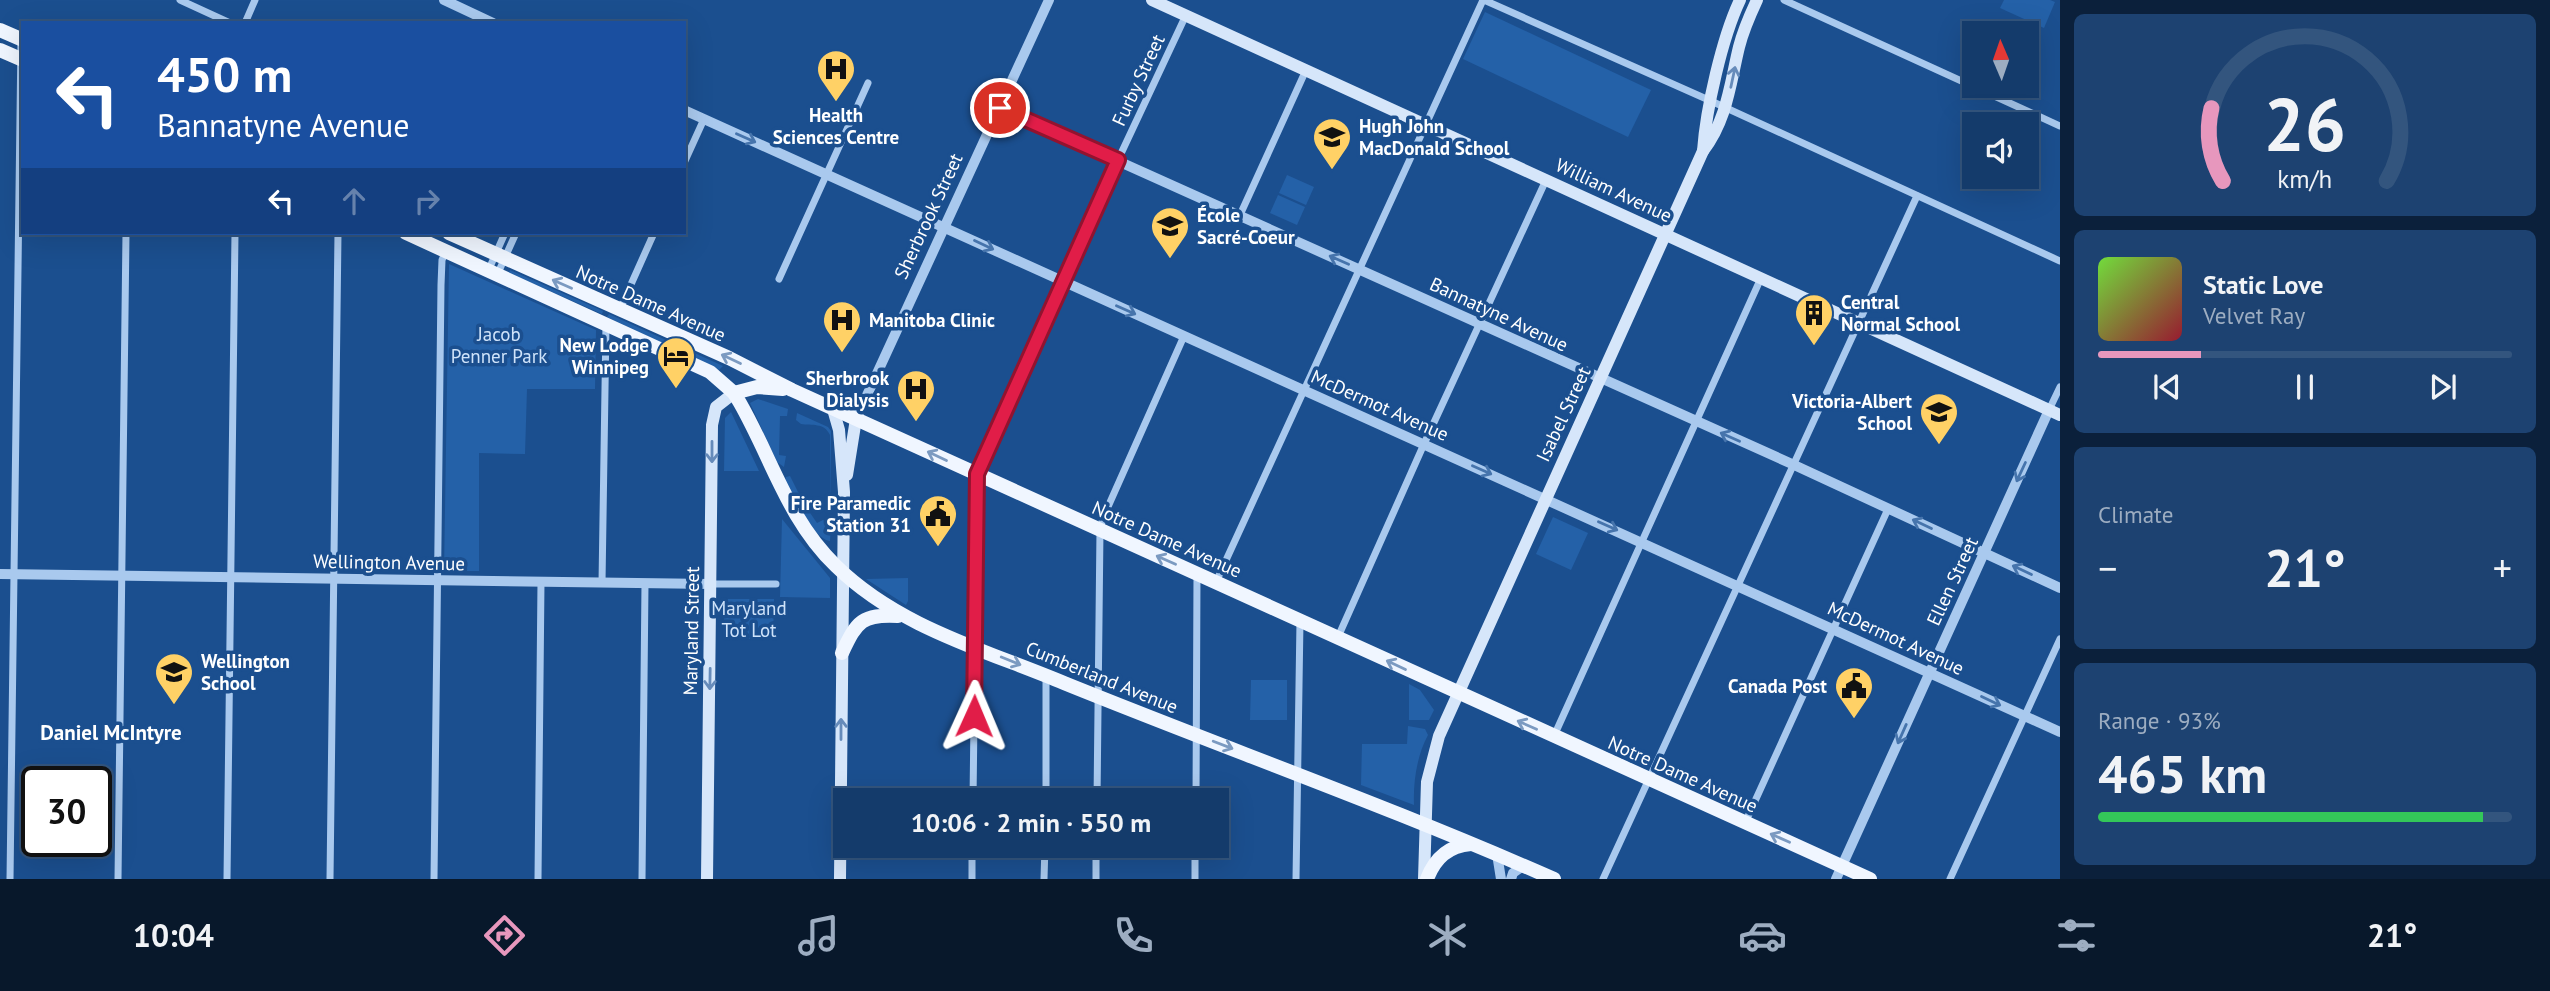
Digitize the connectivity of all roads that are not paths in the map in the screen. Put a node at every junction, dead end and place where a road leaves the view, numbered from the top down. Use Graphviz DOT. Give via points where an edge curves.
graph roads {
  1 [pos="180,0"];
  2 [pos="255,0"];
  3 [pos="444,0"];
  4 [pos="1049,0"];
  5 [pos="1152,0"];
  6 [pos="1484,0"];
  7 [pos="1740,0"];
  8 [pos="1757,0"];
  9 [pos="1784,0"];
  10 [pos="1186,15"];
  11 [pos="226,21"];
  12 [pos="246,21"];
  13 [pos="489,21"];
  14 [pos="0,30"];
  15 [pos="21,40"];
  16 [pos="0,50"];
  17 [pos="21,59"];
  18 [pos="1306,70"];
  19 [pos="868,83"];
  20 [pos="1711,101"];
  21 [pos="1000,108"];
  22 [pos="1726,109"];
  23 [pos="686,111"];
  24 [pos="704,119"];
  25 [pos="21,124"];
  26 [pos="1426,125"];
  27 [pos="2060,125"];
  28 [pos="1703,151"];
  29 [pos="686,159"];
  30 [pos="1118,160"];
  31 [pos="825,174"];
  32 [pos="1546,180"];
  33 [pos="1917,196"];
  34 [pos="1240,215"];
  35 [pos="945,227"];
  36 [pos="126,235"];
  37 [pos="235,235"];
  38 [pos="338,235"];
  39 [pos="411,235"];
  40 [pos="453,235"];
  41 [pos="505,235"];
  42 [pos="515,235"];
  43 [pos="652,235"];
  44 [pos="1666,235"];
  45 [pos="446,250"];
  46 [pos="500,257"];
  47 [pos="2060,261"];
  48 [pos="1360,270"];
  49 [pos="493,271"];
  50 [pos="1761,277"];
  51 [pos="779,279"];
  52 [pos="1064,281"];
  53 [pos="620,310"];
  54 [pos="606,323"];
  55 [pos="1858,323"];
  56 [pos="1478,324"];
  57 [pos="1184,336"];
  58 [pos="1600,379"];
  59 [pos="2060,387"];
  60 [pos="792,390"];
  61 [pos="1304,390"];
  62 [pos="734,393"];
  63 [pos="833,409"];
  64 [pos="2055,412"];
  65 [pos="856,419"];
  66 [pos="1697,422"];
  67 [pos="1424,444"];
  68 [pos="1792,464"];
  69 [pos="977,474"];
  70 [pos="844,492"];
  71 [pos="1545,498"];
  72 [pos="1888,509"];
  73 [pos="1100,530"];
  74 [pos="1642,542"];
  75 [pos="1984,552"];
  76 [pos="843,573"];
  77 [pos="0,574"];
  78 [pos="1197,574"];
  79 [pos="14,575"];
  80 [pos="122,576"];
  81 [pos="230,577"];
  82 [pos="334,579"];
  83 [pos="437,580"];
  84 [pos="541,582"];
  85 [pos="602,583"];
  86 [pos="1216,583"];
  87 [pos="645,584"];
  88 [pos="711,584"];
  89 [pos="776,584"];
  90 [pos="1738,585"];
  91 [pos="2060,588"];
  92 [pos="903,617"];
  93 [pos="1300,621"];
  94 [pos="1835,629"];
  95 [pos="1338,638"];
  96 [pos="2060,639"];
  97 [pos="973,646"];
  98 [pos="842,653"];
  99 [pos="1929,671"];
  100 [pos="1046,676"];
  101 [pos="1457,693"];
  102 [pos="1098,696"];
  103 [pos="2024,716"];
  104 [pos="2060,733"];
  105 [pos="1196,734"];
  106 [pos="1553,736"];
  107 [pos="1298,774"];
  108 [pos="1649,780"];
  109 [pos="973,788"];
  110 [pos="1046,788"];
  111 [pos="1097,788"];
  112 [pos="1196,788"];
  113 [pos="1745,823"];
  114 [pos="1425,824"];
  115 [pos="1471,844"];
  116 [pos="1497,854"];
  117 [pos="972,858"];
  118 [pos="1045,858"];
  119 [pos="1096,858"];
  120 [pos="1195,858"];
  121 [pos="1523,866"];
  122 [pos="1839,873"];
  123 [pos="10,879"];
  124 [pos="118,879"];
  125 [pos="227,879"];
  126 [pos="330,879"];
  127 [pos="434,879"];
  128 [pos="538,879"];
  129 [pos="642,879"];
  130 [pos="707,879"];
  131 [pos="840,879"];
  132 [pos="972,879"];
  133 [pos="1044,879"];
  134 [pos="1096,879"];
  135 [pos="1195,879"];
  136 [pos="1296,879"];
  137 [pos="1426,879"];
  138 [pos="1501,879"];
  139 [pos="1511,879"];
  140 [pos="1554,879"];
  141 [pos="1602,879"];
  142 [pos="1870,879"];
  143 [pos="1950,879"];
  1 -- 11 [label="street"];
  2 -- 12 [label="street"];
  3 -- 13 [label="street"];
  4 -- 21 [label="street, Sherbrook Street"];
  5 -- 10 [label="main road, William Avenue"];
  6 -- 20 [label="street"];
  6 -- 26 [label="street"];
  7 -- 20 [label="main road, Isabel Street"];
  22 -- 8 [label="main road, Isabel Street, one-way" via="1740,46"];
  9 -- 27 [label="street"];
  10 -- 18 [label="main road, William Avenue"];
  10 -- 30 [label="street, Furby Street"];
  14 -- 15 [label="main road"];
  16 -- 17 [label="main road"];
  18 -- 26 [label="main road, William Avenue"];
  18 -- 34 [label="street"];
  19 -- 31 [label="street"];
  20 -- 22 [label="street"];
  20 -- 28 [label="main road, Isabel Street"];
  21 -- 30 [label="street, Bannatyne Avenue"];
  21 -- 35 [label="street, Sherbrook Street"];
  22 -- 28 [label="main road, Isabel Street"];
  22 -- 33 [label="street"];
  23 -- 24 [label="street, McDermot Avenue"];
  24 -- 29 [label="street"];
  24 -- 31 [label="street, McDermot Avenue, one-way"];
  25 -- 79 [label="street"];
  26 -- 32 [label="main road, William Avenue"];
  26 -- 48 [label="street"];
  28 -- 44 [label="main road, Isabel Street"];
  30 -- 34 [label="street, Bannatyne Avenue"];
  30 -- 52 [label="street, Furby Street"];
  31 -- 35 [label="street, McDermot Avenue"];
  31 -- 51 [label="street"];
  32 -- 44 [label="main road, William Avenue"];
  32 -- 56 [label="street"];
  33 -- 47 [label="street"];
  33 -- 55 [label="street"];
  48 -- 34 [label="street, Bannatyne Avenue, one-way"];
  35 -- 52 [label="street, McDermot Avenue, one-way"];
  35 -- 65 [label="street, Sherbrook Street"];
  36 -- 80 [label="street"];
  37 -- 81 [label="street"];
  38 -- 82 [label="street"];
  39 -- 45 [label="main road, Notre Dame Avenue"];
  40 -- 46 [label="main road, Notre Dame Avenue"];
  41 -- 46 [label="street"];
  42 -- 46 [label="street"];
  43 -- 53 [label="street"];
  44 -- 50 [label="main road, William Avenue"];
  44 -- 58 [label="main road, Isabel Street"];
  45 -- 49 [label="main road, Notre Dame Avenue"];
  45 -- 83 [label="street" via="441,285"];
  46 -- 49 [label="street"];
  53 -- 46 [label="main road, Notre Dame Avenue, one-way"];
  48 -- 56 [label="street, Bannatyne Avenue"];
  48 -- 61 [label="street"];
  49 -- 54 [label="main road, Notre Dame Avenue"];
  50 -- 55 [label="main road, William Avenue"];
  50 -- 66 [label="street"];
  52 -- 57 [label="street, McDermot Avenue, one-way"];
  52 -- 69 [label="street, Furby Street"];
  60 -- 53 [label="main road, Notre Dame Avenue, one-way"];
  54 -- 62 [label="main road, Notre Dame Avenue" via="710,372"];
  54 -- 85 [label="street"];
  55 -- 64 [label="main road, William Avenue"];
  55 -- 68 [label="street"];
  56 -- 58 [label="street, Bannatyne Avenue"];
  56 -- 67 [label="street"];
  57 -- 61 [label="street, McDermot Avenue"];
  57 -- 73 [label="street"];
  58 -- 66 [label="street, Bannatyne Avenue"];
  58 -- 71 [label="main road, Isabel Street"];
  59 -- 64 [label="street, Ellen Street"];
  60 -- 62 [label="main road" via="757,387"];
  60 -- 63 [label="main road, Notre Dame Avenue"];
  61 -- 67 [label="street, McDermot Avenue"];
  61 -- 86 [label="street"];
  62 -- 76 [label="main road, Cumberland Avenue" via="794,514"];
  62 -- 88 [label="main road, Maryland Street, one-way" via="716,407 712,420"];
  63 -- 65 [label="main road, Notre Dame Avenue"];
  63 -- 70 [label="main road, Sherbrook Street"];
  64 -- 75 [label="street, Ellen Street, one-way"];
  69 -- 65 [label="main road, Notre Dame Avenue, one-way"];
  65 -- 70 [label="main road, Sherbrook Street"];
  68 -- 66 [label="street, Bannatyne Avenue, one-way"];
  66 -- 74 [label="street"];
  67 -- 71 [label="street, McDermot Avenue, one-way"];
  67 -- 95 [label="street"];
  68 -- 72 [label="street, Bannatyne Avenue"];
  68 -- 90 [label="street"];
  69 -- 73 [label="main road, Notre Dame Avenue"];
  69 -- 97 [label="street, Furby Street"];
  70 -- 76 [label="main road, Sherbrook Street"];
  71 -- 74 [label="street, McDermot Avenue, one-way"];
  71 -- 101 [label="main road, Isabel Street"];
  75 -- 72 [label="street, Bannatyne Avenue, one-way"];
  72 -- 94 [label="street"];
  78 -- 73 [label="main road, Notre Dame Avenue, one-way"];
  73 -- 102 [label="street"];
  74 -- 90 [label="street, McDermot Avenue"];
  74 -- 106 [label="street"];
  91 -- 75 [label="street, Bannatyne Avenue, one-way"];
  75 -- 99 [label="street, Ellen Street"];
  76 -- 92 [label="main road, Cumberland Avenue"];
  76 -- 98 [label="main road, Sherbrook Street"];
  77 -- 79 [label="street, Wellington Avenue"];
  78 -- 86 [label="main road, Notre Dame Avenue"];
  78 -- 105 [label="street"];
  79 -- 80 [label="street, Wellington Avenue"];
  79 -- 123 [label="street"];
  80 -- 81 [label="street, Wellington Avenue"];
  80 -- 124 [label="street"];
  81 -- 82 [label="street, Wellington Avenue"];
  81 -- 125 [label="street"];
  82 -- 83 [label="street, Wellington Avenue"];
  82 -- 126 [label="street"];
  83 -- 84 [label="street, Wellington Avenue"];
  83 -- 127 [label="street"];
  84 -- 85 [label="street, Wellington Avenue"];
  84 -- 128 [label="street"];
  85 -- 87 [label="street, Wellington Avenue"];
  86 -- 93 [label="main road, Notre Dame Avenue"];
  87 -- 88 [label="street, Wellington Avenue"];
  87 -- 129 [label="street"];
  88 -- 89 [label="street, Wellington Avenue"];
  88 -- 130 [label="main road, Maryland Street, one-way"];
  90 -- 94 [label="street, McDermot Avenue"];
  90 -- 108 [label="street"];
  92 -- 97 [label="main road, Cumberland Avenue"];
  92 -- 98 [label="main road" via="876,615 863,620"];
  93 -- 95 [label="main road, Notre Dame Avenue"];
  93 -- 107 [label="street"];
  94 -- 99 [label="street, McDermot Avenue"];
  94 -- 113 [label="street"];
  101 -- 95 [label="main road, Notre Dame Avenue, one-way"];
  96 -- 103 [label="street"];
  97 -- 100 [label="main road, Cumberland Avenue, one-way"];
  97 -- 109 [label="street, Furby Street"];
  131 -- 98 [label="main road, Sherbrook Street, one-way"];
  99 -- 103 [label="street, McDermot Avenue, one-way"];
  99 -- 122 [label="street, Ellen Street, one-way"];
  100 -- 102 [label="main road, Cumberland Avenue"];
  100 -- 110 [label="street"];
  106 -- 101 [label="main road, Notre Dame Avenue, one-way"];
  101 -- 114 [label="main road, Isabel Street" via="1429,767"];
  102 -- 105 [label="main road, Cumberland Avenue"];
  102 -- 111 [label="street"];
  103 -- 104 [label="street, McDermot Avenue"];
  103 -- 143 [label="street"];
  105 -- 107 [label="main road, Cumberland Avenue, one-way"];
  105 -- 112 [label="street"];
  106 -- 108 [label="main road, Notre Dame Avenue"];
  107 -- 114 [label="main road, Cumberland Avenue"];
  107 -- 136 [label="street"];
  108 -- 113 [label="main road, Notre Dame Avenue"];
  108 -- 141 [label="street"];
  122 -- 113 [label="main road, Notre Dame Avenue, one-way"];
  114 -- 115 [label="main road, Cumberland Avenue"];
  114 -- 137 [label="main road, Isabel Street"];
  115 -- 116 [label="main road, Cumberland Avenue"];
  115 -- 137 [label="main road" via="1443,853"];
  116 -- 121 [label="main road, Cumberland Avenue"];
  116 -- 138 [label="street"];
  117 -- 132 [label="street"];
  118 -- 133 [label="street"];
  119 -- 134 [label="street"];
  120 -- 135 [label="street"];
  121 -- 139 [label="street"];
  121 -- 140 [label="main road, Cumberland Avenue"];
  122 -- 142 [label="main road, Notre Dame Avenue"];
}
